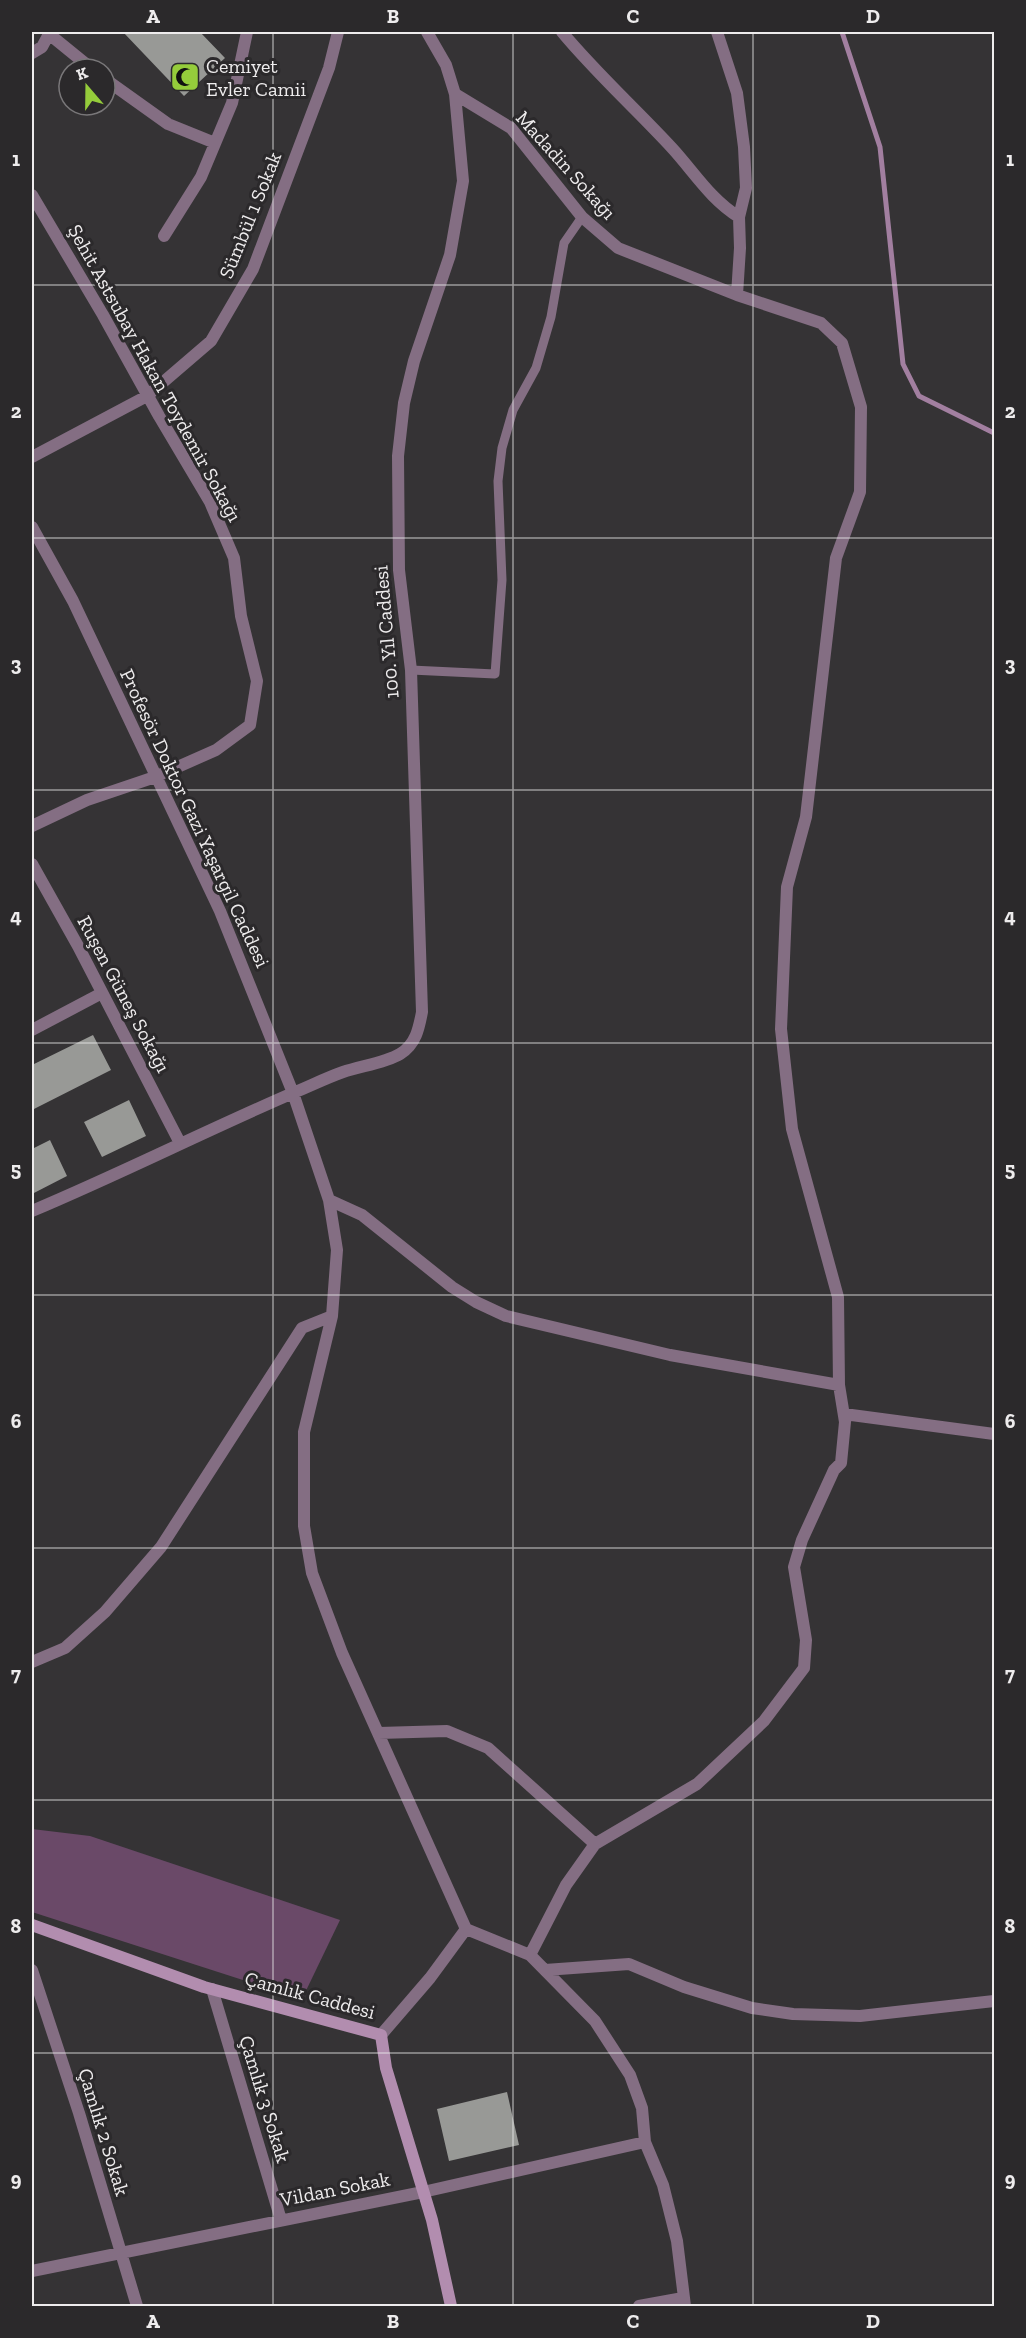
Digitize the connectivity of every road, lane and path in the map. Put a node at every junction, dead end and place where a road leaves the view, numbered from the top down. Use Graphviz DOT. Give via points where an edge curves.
graph roads {
  1 [pos="247,32"];
  2 [pos="338,32"];
  3 [pos="428,32"];
  4 [pos="562,32"];
  5 [pos="717,32"];
  6 [pos="49,33"];
  7 [pos="32,53"];
  8 [pos="78,57"];
  9 [pos="117,87"];
  10 [pos="455,94"];
  11 [pos="215,143"];
  12 [pos="32,195"];
  13 [pos="582,217"];
  14 [pos="738,217"];
  15 [pos="165,236"];
  16 [pos="737,295"];
  17 [pos="147,396"];
  18 [pos="32,458"];
  19 [pos="32,527"];
  20 [pos="411,670"];
  21 [pos="155,777"];
  22 [pos="32,826"];
  23 [pos="32,864"];
  24 [pos="102,993"];
  25 [pos="32,1030"];
  26 [pos="293,1093"];
  27 [pos="180,1143"];
  28 [pos="329,1200"];
  29 [pos="32,1211"];
  30 [pos="332,1316"];
  31 [pos="839,1385"];
  32 [pos="844,1414"];
  33 [pos="994,1434"];
  34 [pos="32,1662"];
  35 [pos="379,1733"];
  36 [pos="595,1844"];
  37 [pos="32,1925"];
  38 [pos="466,1929"];
  39 [pos="530,1955"];
  40 [pos="32,1970"];
  41 [pos="545,1970"];
  42 [pos="212,1989"];
  43 [pos="994,2001"];
  44 [pos="381,2035"];
  45 [pos="645,2142"];
  46 [pos="423,2192"];
  47 [pos="281,2220"];
  48 [pos="120,2252"];
  49 [pos="32,2271"];
  50 [pos="684,2302"];
  51 [pos="137,2307"];
  52 [pos="451,2307"];
  53 [pos="639,2307"];
  1 -- 11 [label="street" via="232,103"];
  2 -- 17 [label="street, Sümbül 1 Sokak" via="329,68 253,269 211,341"];
  3 -- 10 [label="street" via="446,65"];
  4 -- 14 [label="street" via="722,207"];
  5 -- 14 [label="street" via="741,120 746,188"];
  6 -- 7 [label="street" via="42,46"];
  6 -- 8 [label="street"];
  9 -- 11 [label="street" via="168,123"];
  10 -- 13 [label="street, Madadin Sokağı" via="511,128"];
  10 -- 20 [label="street, 100. Yıl Caddesi" via="463,181 450,255 404,403 398,456 399,570"];
  11 -- 15 [label="street" via="201,177"];
  12 -- 17 [label="street, Şehit Astsubay Hakan Toydemir Sokağı"];
  13 -- 16 [label="street, Madadin Sokağı" via="618,248"];
  13 -- 20 [label="lane" via="564,243 551,316 536,368 513,410 502,448 498,481 502,580 495,674"];
  14 -- 16 [label="street"];
  16 -- 31 [label="street, Madadin Sokağı" via="821,322 842,343 861,407 860,492 836,558 806,817 787,887 781,1029 792,1129 838,1297"];
  17 -- 18 [label="street, Sümbül 1 Sokak"];
  17 -- 21 [label="street, Şehit Astsubay Hakan Toydemir Sokağı" via="210,502 234,558 241,616 257,681 250,724 216,750"];
  19 -- 21 [label="street, Profesör Doktor Gazi Yaşargil Caddesi" via="73,601"];
  20 -- 26 [label="street, 100. Yıl Caddesi" via="422,1012 418,1031 399,1055 342,1072"];
  21 -- 22 [label="street, Şehit Astsubay Hakan Toydemir Sokağı" via="87,800"];
  21 -- 26 [label="street, Profesör Doktor Gazi Yaşargil Caddesi" via="220,911"];
  23 -- 24 [label="street, Ruşen Güneş Sokağı"];
  24 -- 25 [label="street"];
  24 -- 27 [label="street, Ruşen Güneş Sokağı"];
  26 -- 27 [label="street, 100. Yıl Caddesi"];
  26 -- 28 [label="street, Profesör Doktor Gazi Yaşargil Caddesi"];
  27 -- 29 [label="street, 100. Yıl Caddesi"];
  28 -- 30 [label="street, Profesör Doktor Gazi Yaşargil Caddesi" via="337,1250"];
  28 -- 31 [label="street" via="362,1215 452,1287 506,1316 670,1354"];
  30 -- 34 [label="street" via="302,1328 161,1547 105,1612 65,1648"];
  30 -- 35 [label="street, Profesör Doktor Gazi Yaşargil Caddesi" via="304,1432 304,1526 312,1574 342,1653"];
  31 -- 32 [label="street"];
  32 -- 33 [label="street"];
  32 -- 36 [label="street" via="841,1463 834,1470 802,1540 794,1567 807,1640 804,1668 764,1721 697,1784"];
  35 -- 36 [label="street" via="447,1731 488,1749"];
  35 -- 38 [label="street, Profesör Doktor Gazi Yaşargil Caddesi"];
  36 -- 39 [label="street" via="566,1885"];
  37 -- 42 [label="street, Çamlık Caddesi"];
  38 -- 39 [label="street"];
  38 -- 44 [label="street"];
  39 -- 41 [label="street"];
  40 -- 48 [label="street, Çamlık 2 Sokak"];
  41 -- 43 [label="street" via="629,1964 752,2008 793,2014 860,2016"];
  41 -- 45 [label="street" via="595,2021 630,2075 642,2108"];
  42 -- 44 [label="street, Çamlık Caddesi"];
  42 -- 47 [label="street, Çamlık 3 Sokak"];
  44 -- 46 [label="street, Çamlık Caddesi" via="386,2068"];
  45 -- 46 [label="street, Vildan Sokak"];
  45 -- 50 [label="street" via="663,2185"];
  46 -- 47 [label="street, Vildan Sokak"];
  46 -- 52 [label="street, Çamlık Caddesi"];
  47 -- 48 [label="street, Vildan Sokak"];
  48 -- 49 [label="street, Vildan Sokak"];
  48 -- 51 [label="street, Çamlık 2 Sokak"];
  50 -- 53 [label="street"];
}
